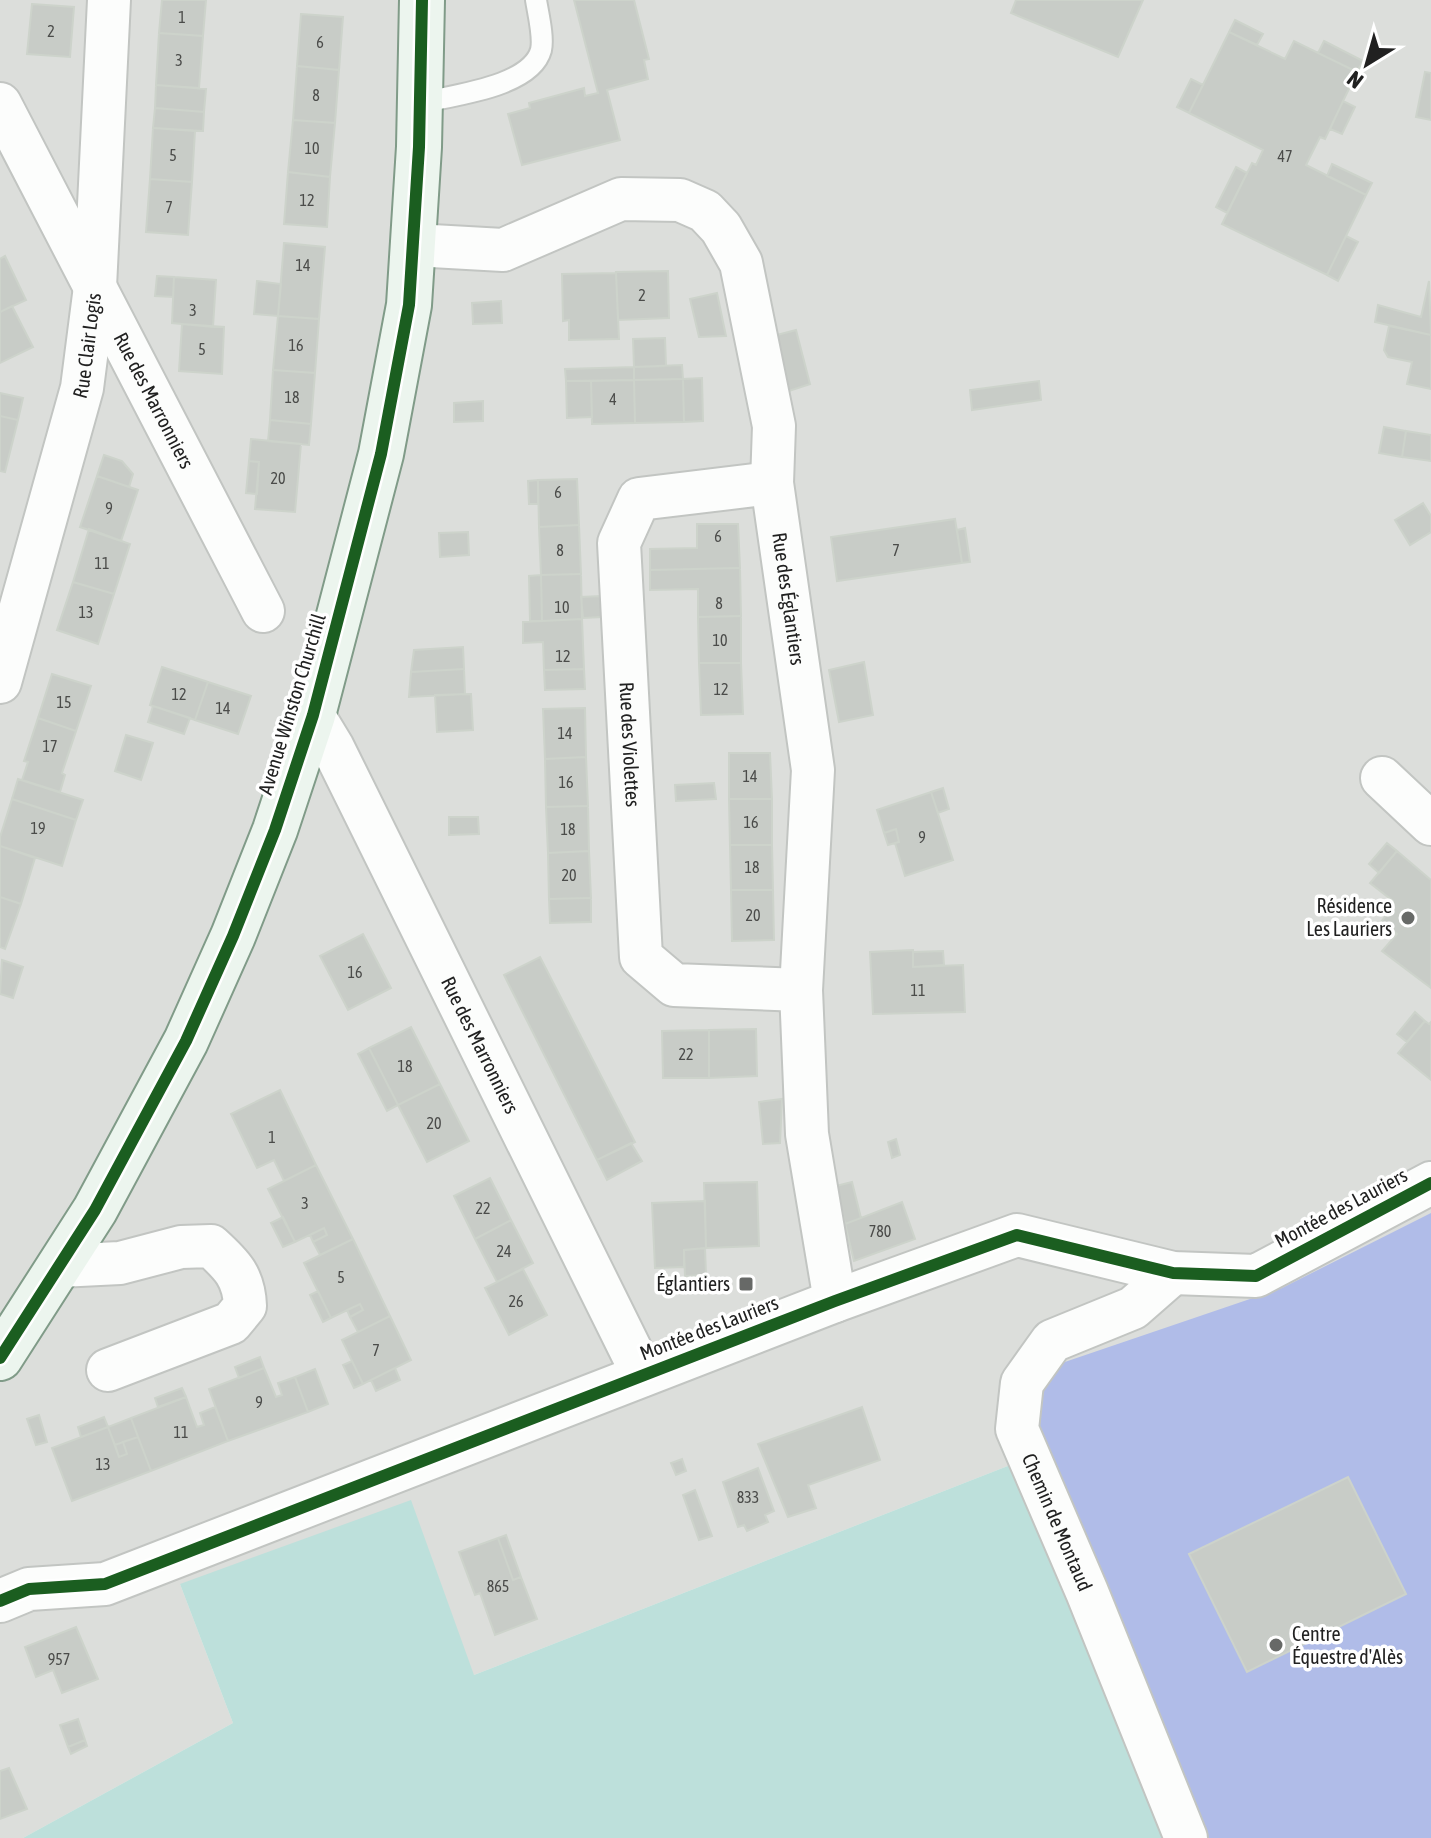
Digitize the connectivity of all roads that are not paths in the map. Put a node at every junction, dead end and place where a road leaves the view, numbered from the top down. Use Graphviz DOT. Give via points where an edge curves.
graph roads {
  1 [pos="109,0"];
  2 [pos="422,0"];
  3 [pos="536,0"];
  4 [pos="420,103"];
  5 [pos="0,104"];
  6 [pos="414,245"];
  7 [pos="95,287"];
  8 [pos="772,483"];
  9 [pos="263,611"];
  10 [pos="0,682"];
  11 [pos="313,715"];
  12 [pos="1382,778"];
  13 [pos="1431,824"];
  14 [pos="801,990"];
  15 [pos="1431,1183"];
  16 [pos="59,1266"];
  17 [pos="1173,1273"];
  18 [pos="835,1301"];
  19 [pos="0,1358"];
  20 [pos="108,1370"];
  21 [pos="643,1375"];
  22 [pos="10,1590"];
  23 [pos="1186,1838"];
  1 -- 7 [label="street, Rue Clair Logis"];
  2 -- 4 [label="main road, Avenue Winston Churchill"];
  3 -- 4 [label="lane" via="542,48 530,69 505,82"];
  4 -- 6 [label="main road, Avenue Winston Churchill"];
  5 -- 7 [label="street, Rue des Marronniers"];
  6 -- 8 [label="street, Rue des Églantiers" via="503,250 621,199 680,200 705,211 741,263 774,426"];
  6 -- 11 [label="main road, Avenue Winston Churchill" via="409,305 381,454"];
  7 -- 9 [label="street, Rue des Marronniers"];
  7 -- 10 [label="street, Rue Clair Logis" via="82,388"];
  8 -- 14 [label="street, Rue des Églantiers" via="813,770"];
  8 -- 14 [label="street, Rue des Violettes" via="639,499 619,543 641,957 674,985"];
  11 -- 16 [label="main road, Avenue Winston Churchill" via="270,843 186,1041 124,1160"];
  11 -- 21 [label="street, Rue des Marronniers"];
  12 -- 13 [label="street"];
  14 -- 18 [label="street, Rue des Églantiers" via="807,1134"];
  15 -- 17 [label="street, Montée des Lauriers" via="1256,1276"];
  16 -- 19 [label="main road, Avenue Winston Churchill"];
  16 -- 20 [label="street" via="120,1263 181,1247 211,1246 230,1263 244,1287 245,1306 231,1323"];
  17 -- 18 [label="street, Montée des Lauriers" via="1017,1235"];
  17 -- 23 [label="street, Chemin de Montaud" via="1133,1308 1052,1341 1022,1383 1017,1429"];
  18 -- 21 [label="street, Montée des Lauriers"];
  21 -- 22 [label="street, Montée des Lauriers" via="105,1584"];
}
